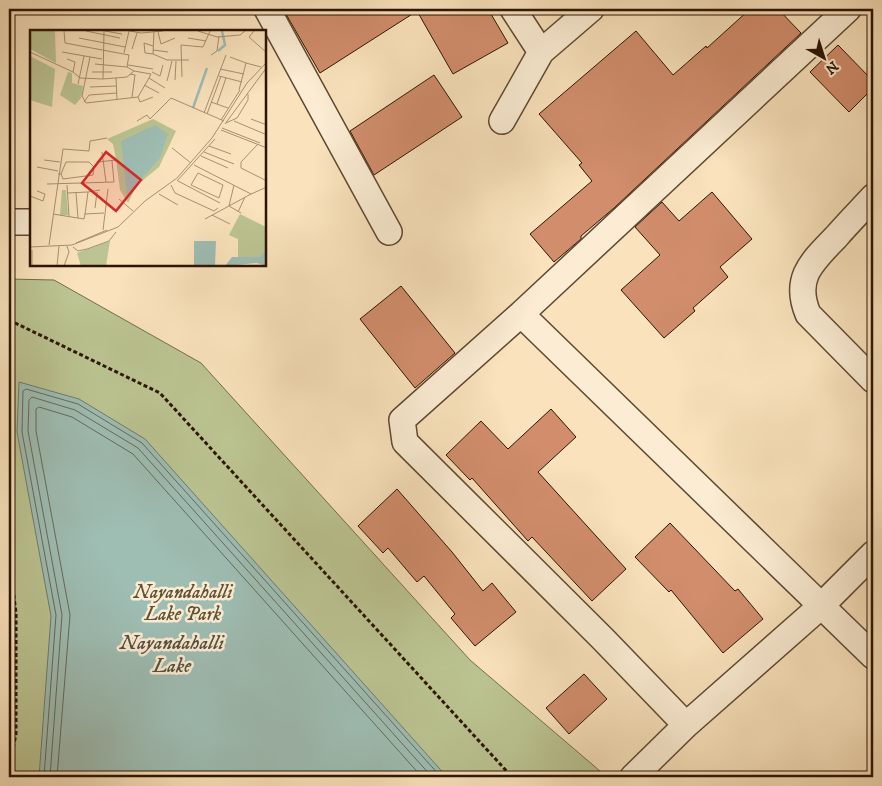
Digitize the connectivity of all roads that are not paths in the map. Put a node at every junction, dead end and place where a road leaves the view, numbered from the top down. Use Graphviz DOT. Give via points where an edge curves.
graph roads {
  1 [pos="267,9"];
  2 [pos="513,9"];
  3 [pos="591,9"];
  4 [pos="848,9"];
  5 [pos="541,52"];
  6 [pos="502,121"];
  7 [pos="873,197"];
  8 [pos="9,222"];
  9 [pos="30,222"];
  10 [pos="389,232"];
  11 [pos="522,314"];
  12 [pos="873,380"];
  13 [pos="873,554"];
  14 [pos="821,606"];
  15 [pos="873,656"];
  16 [pos="686,725"];
  17 [pos="632,777"];
  1 -- 10 [label="street"];
  2 -- 5 [label="street"];
  3 -- 5 [label="street"];
  4 -- 11 [label="street"];
  5 -- 6 [label="street"];
  7 -- 12 [label="street" via="812,262 802,290 808,314"];
  8 -- 9 [label="street"];
  11 -- 14 [label="street"];
  11 -- 16 [label="street" via="402,420 404,442"];
  13 -- 14 [label="street"];
  14 -- 15 [label="street"];
  14 -- 16 [label="street"];
  16 -- 17 [label="street"];
}
